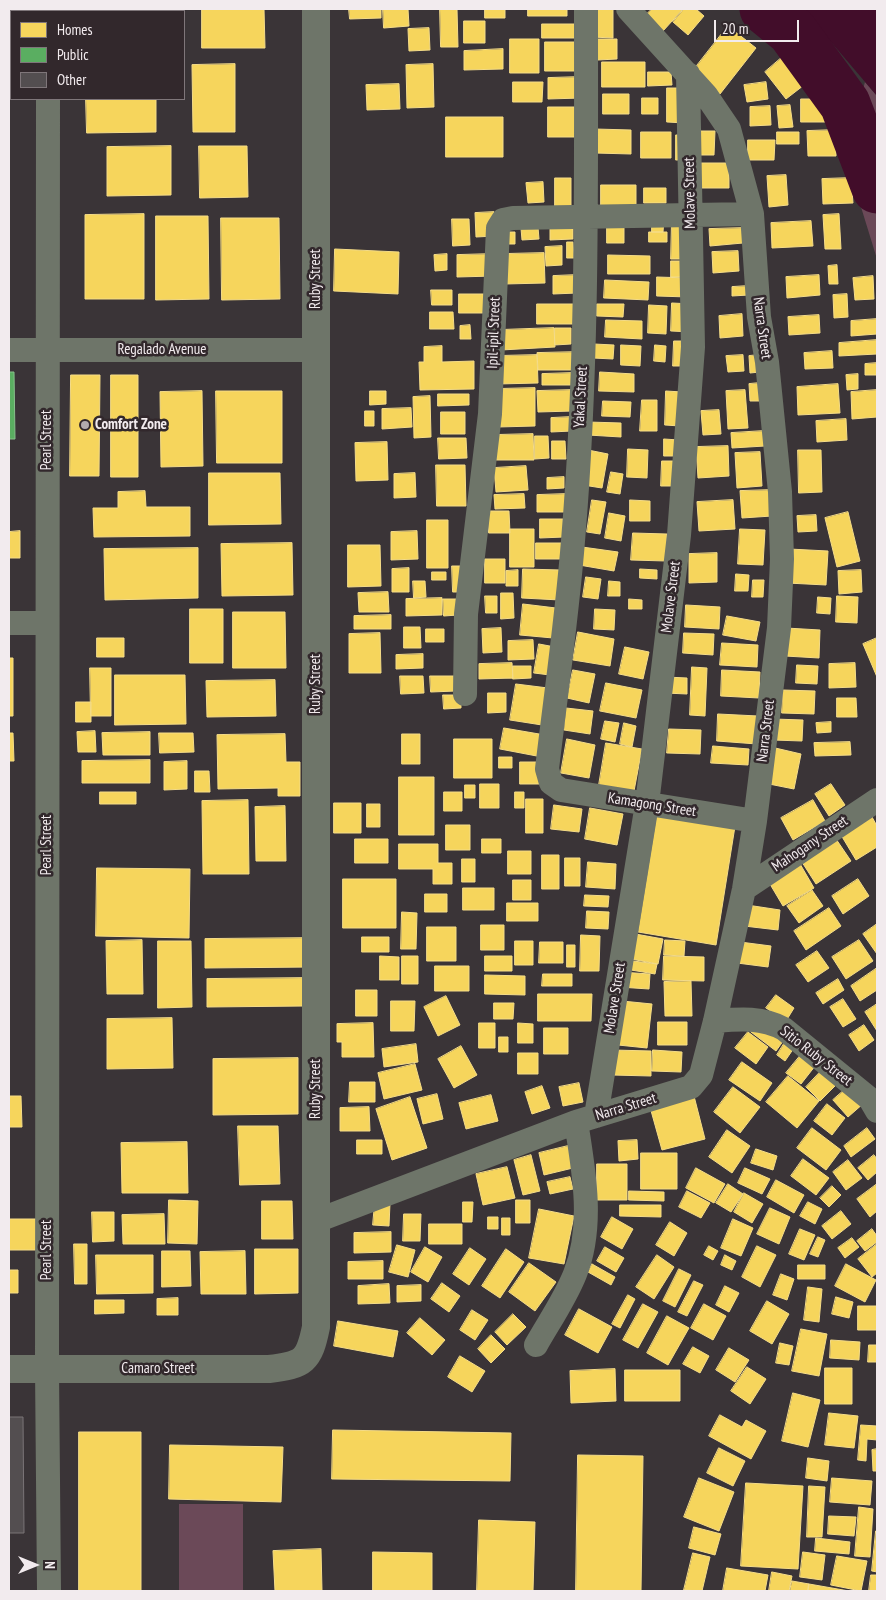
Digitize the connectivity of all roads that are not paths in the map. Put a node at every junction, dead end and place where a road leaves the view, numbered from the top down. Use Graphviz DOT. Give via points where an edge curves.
graph roads {
  1 [pos="316,9"];
  2 [pos="586,9"];
  3 [pos="628,9"];
  4 [pos="688,74"];
  5 [pos="48,100"];
  6 [pos="752,214"];
  7 [pos="691,216"];
  8 [pos="588,218"];
  9 [pos="9,350"];
  10 [pos="48,350"];
  11 [pos="316,350"];
  12 [pos="9,623"];
  13 [pos="47,623"];
  14 [pos="465,694"];
  15 [pos="551,783"];
  16 [pos="877,800"];
  17 [pos="647,804"];
  18 [pos="755,821"];
  19 [pos="744,889"];
  20 [pos="715,1021"];
  21 [pos="877,1111"];
  22 [pos="586,1119"];
  23 [pos="316,1221"];
  24 [pos="536,1345"];
  25 [pos="306,1358"];
  26 [pos="9,1369"];
  27 [pos="47,1369"];
  28 [pos="50,1591"];
  1 -- 11 [label="street, Ruby Street"];
  2 -- 8 [label="street, Yakal Street"];
  3 -- 4 [label="street, Narra Street"];
  4 -- 6 [label="street, Narra Street" via="729,129"];
  4 -- 7 [label="street, Molave Street"];
  5 -- 10 [label="street, Pearl Street"];
  6 -- 7 [label="street, Ipil-ipil Street"];
  6 -- 18 [label="street, Narra Street" via="759,317 780,482 782,559 778,628"];
  7 -- 8 [label="street, Ipil-ipil Street"];
  7 -- 17 [label="street, Molave Street" via="691,384 679,535"];
  8 -- 14 [label="street, Ipil-ipil Street" via="514,218 503,220 498,228 490,414 466,614"];
  8 -- 15 [label="street, Yakal Street" via="577,488 547,769"];
  9 -- 10 [label="street, Regalado Avenue"];
  10 -- 11 [label="street, Regalado Avenue"];
  10 -- 13 [label="street, Pearl Street"];
  11 -- 23 [label="street, Ruby Street"];
  12 -- 13 [label="street"];
  13 -- 27 [label="street, Pearl Street"];
  15 -- 17 [label="street, Kamagong Street" via="561,790"];
  16 -- 19 [label="street, Mahogany Street"];
  17 -- 18 [label="street, Kamagong Street"];
  17 -- 22 [label="street, Molave Street"];
  18 -- 19 [label="street, Narra Street"];
  19 -- 20 [label="street, Narra Street"];
  20 -- 21 [label="street, Sitio Ruby Street" via="772,1022 870,1099"];
  20 -- 22 [label="street, Narra Street" via="701,1075 691,1087"];
  22 -- 23 [label="street, Narra Street"];
  22 -- 24 [label="street, Molave Street" via="584,1244 575,1274"];
  23 -- 25 [label="street, Ruby Street" via="316,1327"];
  25 -- 27 [label="street, Camaro Street" via="289,1366 269,1369"];
  26 -- 27 [label="street, Camaro Street"];
  27 -- 28 [label="street, Pearl Street"];
}
